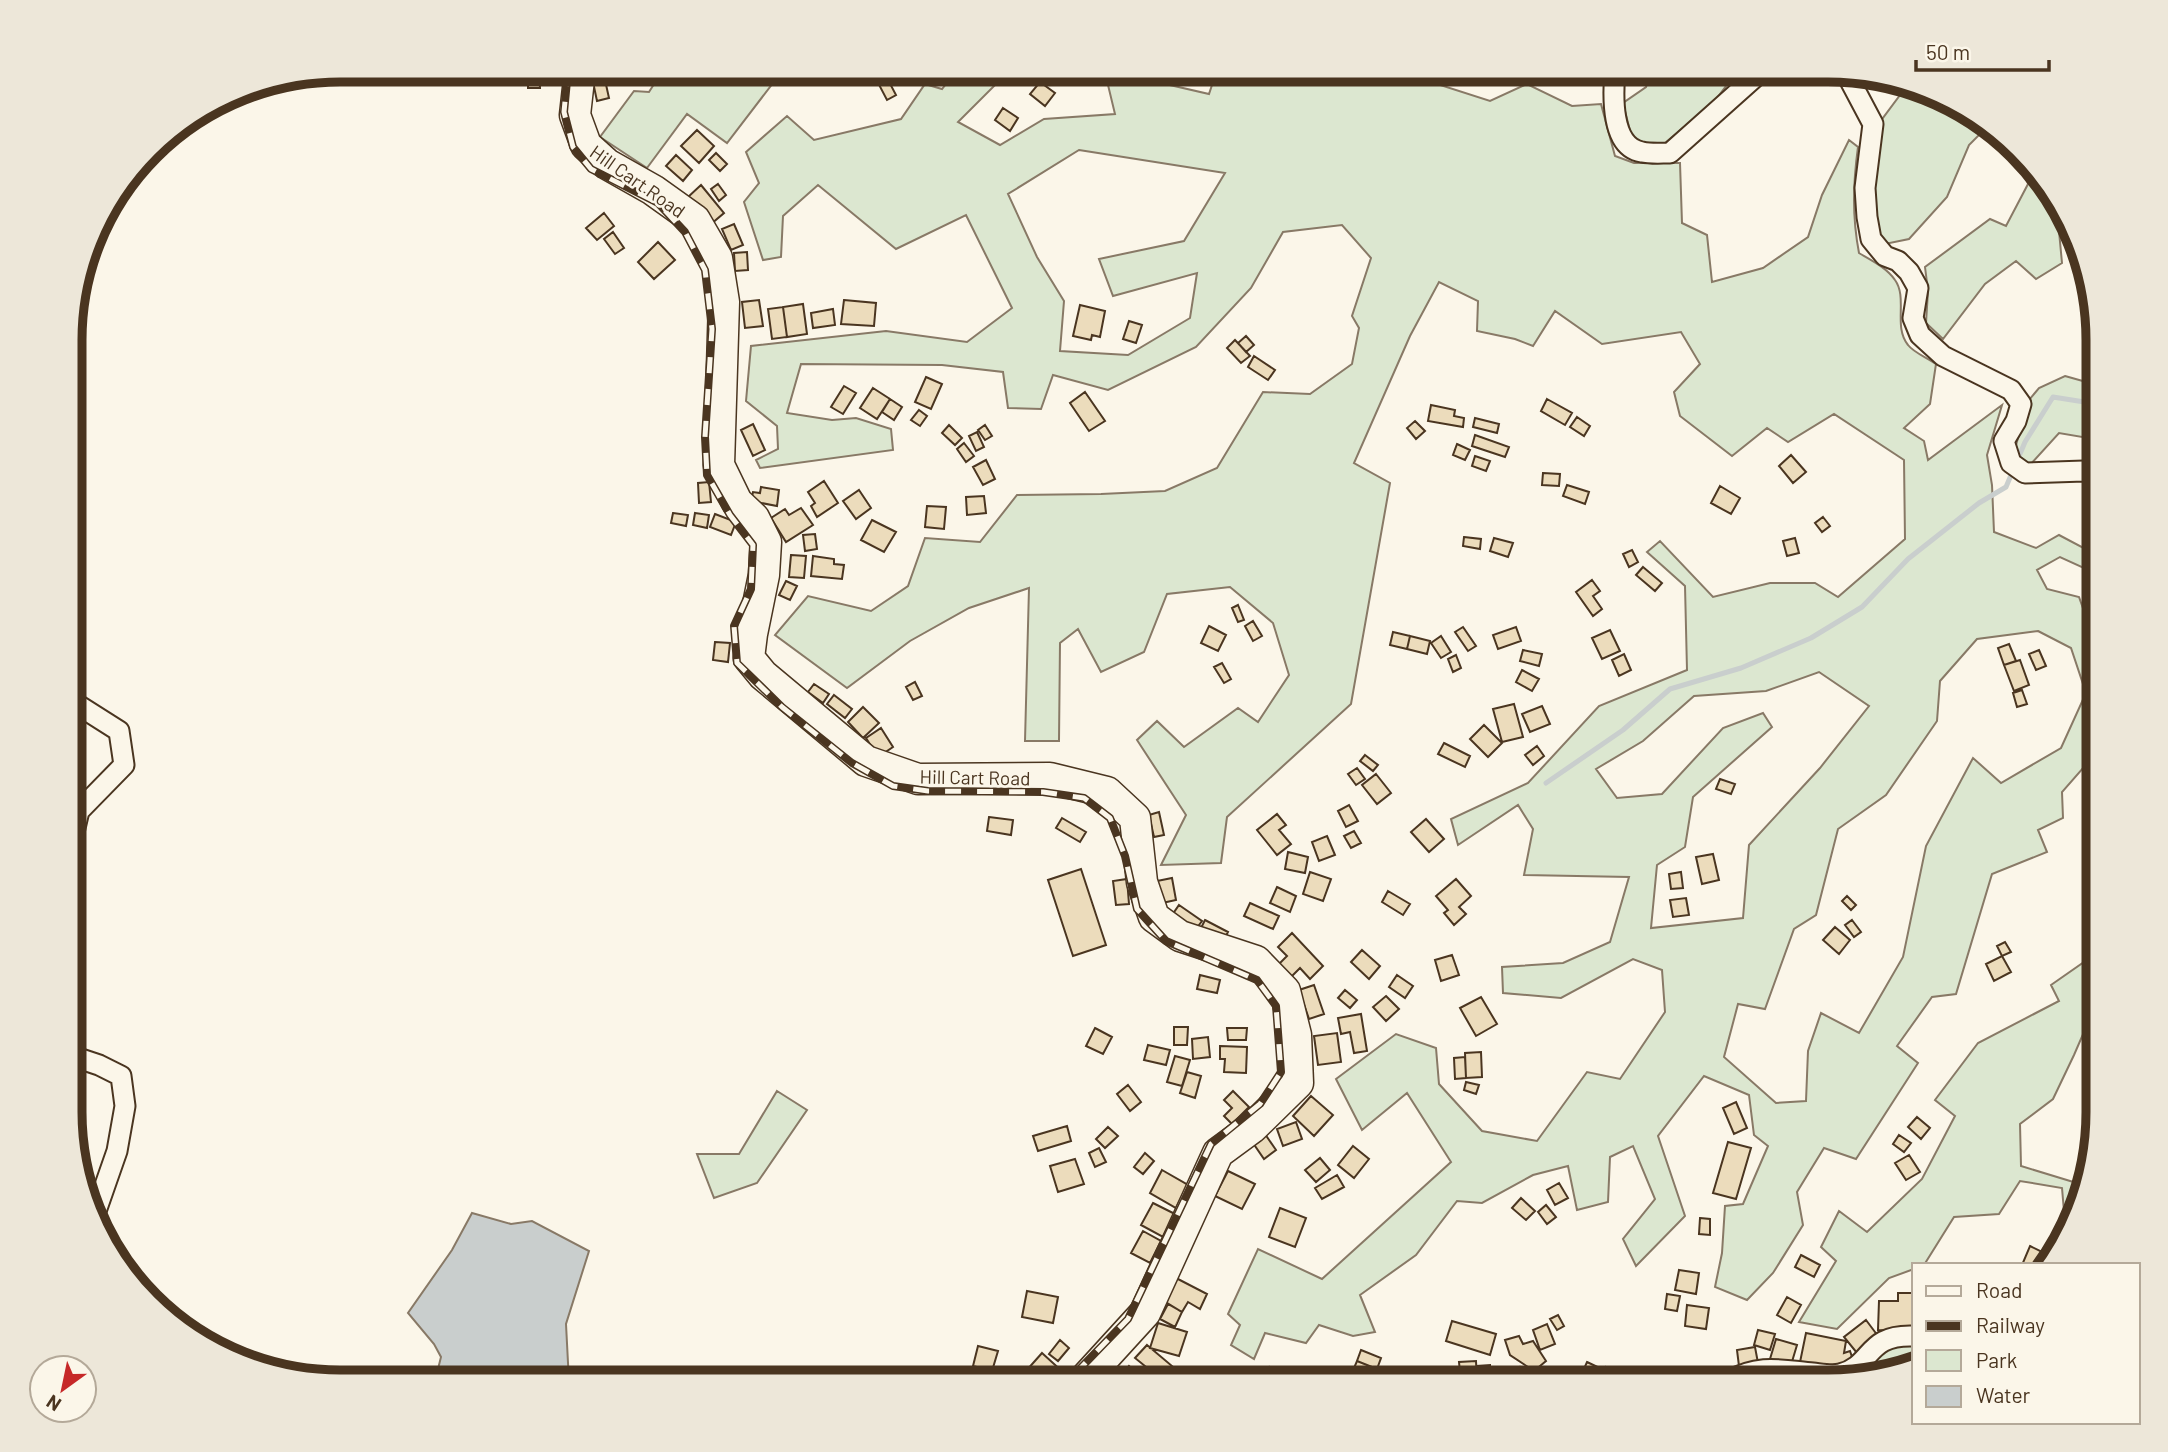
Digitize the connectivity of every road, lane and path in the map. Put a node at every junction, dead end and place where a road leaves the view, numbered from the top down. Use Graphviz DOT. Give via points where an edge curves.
graph roads {
  1 [pos="579,82"];
  2 [pos="1614,82"];
  3 [pos="1750,82"];
  4 [pos="1852,83"];
  5 [pos="2086,471"];
  6 [pos="82,708"];
  7 [pos="82,808"];
  8 [pos="82,1059"];
  9 [pos="99,1203"];
  10 [pos="1912,1336"];
  11 [pos="1852,1369"];
  12 [pos="1098,1370"];
  13 [pos="1754,1370"];
  14 [pos="1775,1370"];
  1 -- 12 [label="highway, Hill Cart Road" via="575,115 586,145 607,164 695,220 717,258 724,302 719,465 737,502 754,518 766,542 749,658 763,675 866,761 918,779 1049,778 1107,792 1135,818 1142,882 1154,917 1180,936 1256,961 1285,991 1296,1035 1298,1083 1252,1128 1218,1153 1145,1313"];
  2 -- 3 [label="street" via="1618,127 1627,144 1640,152 1670,153"];
  4 -- 5 [label="street" via="1874,124 1865,188 1871,239 1885,256 1909,272 1918,288 1913,318 1920,335 1943,356 2011,390 2021,404 2004,441 2018,468"];
  6 -- 7 [label="street" via="119,731 124,765"];
  8 -- 9 [label="street" via="121,1076 125,1105 117,1151"];
  10 -- 11 [label="street" via="1881,1340"];
  13 -- 14 [label="street"];
}
